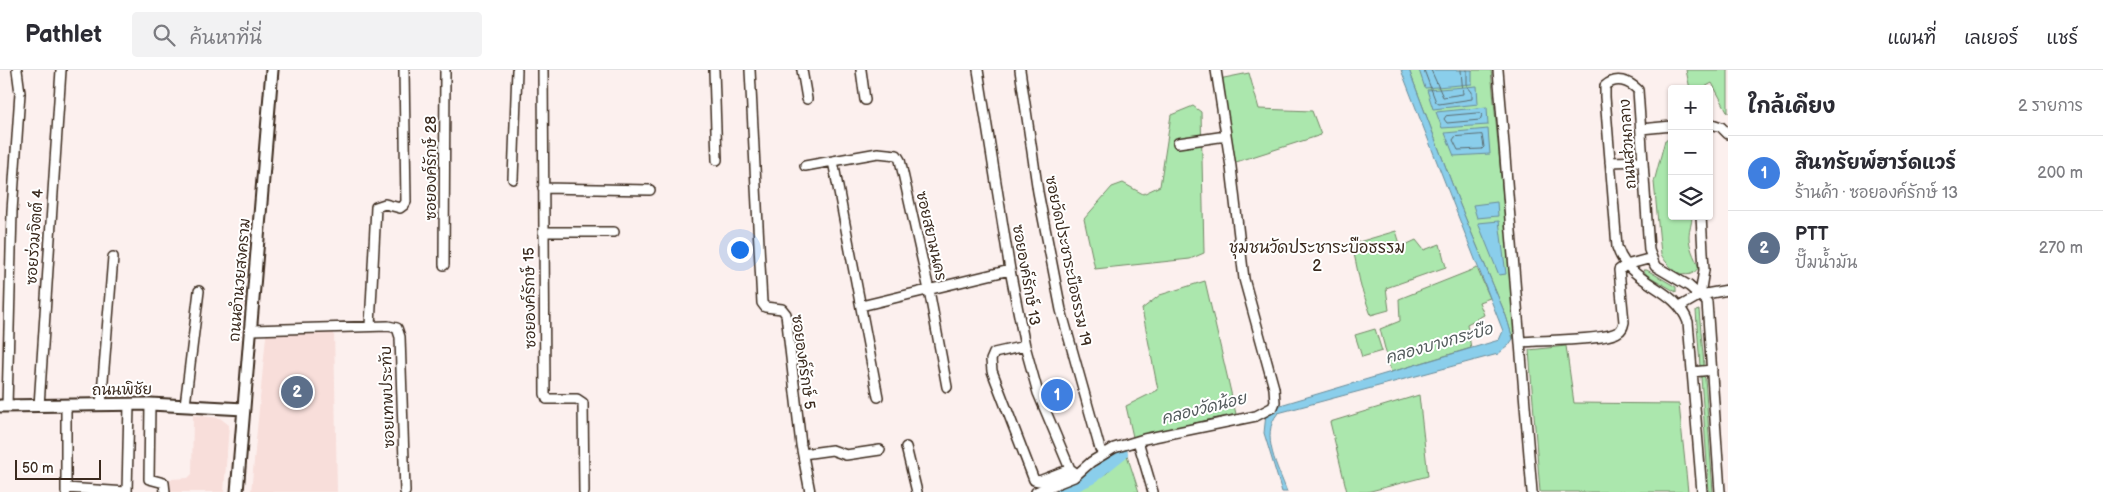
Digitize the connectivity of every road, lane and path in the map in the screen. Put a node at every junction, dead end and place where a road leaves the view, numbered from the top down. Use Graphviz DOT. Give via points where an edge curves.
graph roads {
  1 [pos="17,70"];
  2 [pos="61,70"];
  3 [pos="272,70"];
  4 [pos="404,70"];
  5 [pos="444,70"];
  6 [pos="516,70"];
  7 [pos="543,70"];
  8 [pos="714,70"];
  9 [pos="750,70"];
  10 [pos="802,70"];
  11 [pos="861,70"];
  12 [pos="978,70"];
  13 [pos="1020,70"];
  14 [pos="1216,70"];
  15 [pos="1498,70"];
  16 [pos="807,99"];
  17 [pos="866,100"];
  18 [pos="1713,124"];
  19 [pos="1668,126"];
  20 [pos="1641,128"];
  21 [pos="1728,134"];
  22 [pos="1226,136"];
  23 [pos="1178,143"];
  24 [pos="717,160"];
  25 [pos="834,161"];
  26 [pos="1643,161"];
  27 [pos="1610,162"];
  28 [pos="805,166"];
  29 [pos="513,179"];
  30 [pos="543,188"];
  31 [pos="650,190"];
  32 [pos="1701,220"];
  33 [pos="543,232"];
  34 [pos="614,232"];
  35 [pos="113,257"];
  36 [pos="1652,258"];
  37 [pos="444,265"];
  38 [pos="1626,265"];
  39 [pos="1010,270"];
  40 [pos="929,290"];
  41 [pos="1728,290"];
  42 [pos="200,291"];
  43 [pos="1700,295"];
  44 [pos="861,306"];
  45 [pos="1681,306"];
  46 [pos="370,326"];
  47 [pos="252,330"];
  48 [pos="1521,342"];
  49 [pos="1025,346"];
  50 [pos="1712,370"];
  51 [pos="1692,372"];
  52 [pos="947,387"];
  53 [pos="878,397"];
  54 [pos="129,404"];
  55 [pos="150,404"];
  56 [pos="101,405"];
  57 [pos="185,405"];
  58 [pos="4,406"];
  59 [pos="39,406"];
  60 [pos="66,406"];
  61 [pos="244,409"];
  62 [pos="1141,440"];
  63 [pos="906,447"];
  64 [pos="880,450"];
  65 [pos="803,454"];
  66 [pos="1104,454"];
  67 [pos="1074,472"];
  68 [pos="66,490"];
  69 [pos="127,492"];
  70 [pos="165,492"];
  71 [pos="237,492"];
  72 [pos="405,492"];
  73 [pos="584,492"];
  74 [pos="810,492"];
  75 [pos="917,492"];
  76 [pos="1036,492"];
  77 [pos="1153,492"];
  78 [pos="1532,492"];
  79 [pos="1702,492"];
  80 [pos="1720,492"];
  1 -- 58 [label="street" via="20,93"];
  2 -- 59 [label="street, ซอยร่วมจิตต์ 4"];
  3 -- 47 [label="street, ถนนอำนวยสงคราม"];
  4 -- 46 [label="street, ซอยองค์รักษ์ 28" via="406,202 400,208 384,204 376,208"];
  5 -- 37 [label="street, ซอยองค์รักษ์ 28"];
  6 -- 29 [label="street"];
  7 -- 30 [label="street, ซอยองค์รักษ์ 15"];
  8 -- 24 [label="street"];
  9 -- 65 [label="street, ซอยองค์รักษ์ 5" via="762,303 765,307 782,309 786,314"];
  10 -- 16 [label="street"];
  11 -- 17 [label="street"];
  12 -- 39 [label="street, ซอยองค์รักษ์ 13"];
  13 -- 66 [label="street, ซอยวัดประชาระบือธรรม 19" via="1038,192 1061,310"];
  14 -- 22 [label="street"];
  15 -- 48 [label="street"];
  18 -- 21 [label="street"];
  19 -- 20 [label="street"];
  20 -- 26 [label="street, ถนนส่วนกลาง"];
  20 -- 27 [label="street, ถนนส่วนกลาง" via="1638,90 1626,81 1605,86"];
  22 -- 23 [label="street"];
  22 -- 62 [label="street" via="1244,279 1275,402 1273,407 1256,416"];
  25 -- 28 [label="street, ซอยสยามนคร"];
  25 -- 40 [label="street, ซอยสยามนคร" via="878,153 897,155"];
  25 -- 44 [label="street"];
  26 -- 27 [label="street"];
  26 -- 36 [label="street, ถนนส่วนกลาง"];
  27 -- 38 [label="street, ถนนส่วนกลาง" via="1616,247"];
  30 -- 31 [label="street"];
  30 -- 33 [label="street, ซอยองค์รักษ์ 15"];
  32 -- 43 [label="street" via="1704,270"];
  33 -- 34 [label="street"];
  33 -- 73 [label="street, ซอยองค์รักษ์ 15" via="545,394 548,398 578,399 583,403"];
  35 -- 56 [label="street"];
  36 -- 38 [label="street"];
  36 -- 43 [label="street" via="1655,266"];
  38 -- 45 [label="street, ถนนส่วนกลาง"];
  38 -- 48 [label="street" via="1619,270 1624,322 1617,334"];
  39 -- 40 [label="street"];
  39 -- 49 [label="street, ซอยองค์รักษ์ 13"];
  40 -- 44 [label="street"];
  40 -- 52 [label="street, ซอยสยามนคร"];
  41 -- 43 [label="street"];
  42 -- 57 [label="street"];
  43 -- 45 [label="street"];
  43 -- 50 [label="street" via="1707,302"];
  44 -- 53 [label="street"];
  45 -- 51 [label="street" via="1688,322"];
  46 -- 47 [label="street, ซอยเทพประทับ"];
  46 -- 72 [label="street, ซอยเทพประทับ" via="397,328 400,337"];
  47 -- 61 [label="street, ถนนอำนวยสงคราม"];
  48 -- 78 [label="street"];
  49 -- 67 [label="street, ซอยองค์รักษ์ 13" via="1038,393"];
  49 -- 67 [label="street" via="994,353 991,360 992,371 1034,480"];
  50 -- 51 [label="street"];
  50 -- 80 [label="street"];
  51 -- 79 [label="street"];
  54 -- 55 [label="street, ถนนพิชัย"];
  54 -- 56 [label="street, ถนนพิชัย"];
  54 -- 69 [label="street"];
  55 -- 57 [label="street, ถนนพิชัย"];
  55 -- 70 [label="street" via="149,479 164,483"];
  56 -- 60 [label="street, ถนนพิชัย"];
  57 -- 61 [label="street, ถนนพิชัย"];
  58 -- 59 [label="street, ถนนพิชัย"];
  59 -- 60 [label="street, ถนนพิชัย"];
  60 -- 68 [label="street"];
  61 -- 71 [label="street, ถนนอำนวยสงคราม"];
  62 -- 66 [label="street"];
  62 -- 77 [label="street"];
  63 -- 75 [label="street"];
  64 -- 65 [label="street" via="846,455 832,450"];
  65 -- 74 [label="street, ซอยองค์รักษ์ 5"];
  66 -- 67 [label="street"];
  67 -- 76 [label="street"];
  68 -- 69 [label="street"];
}
